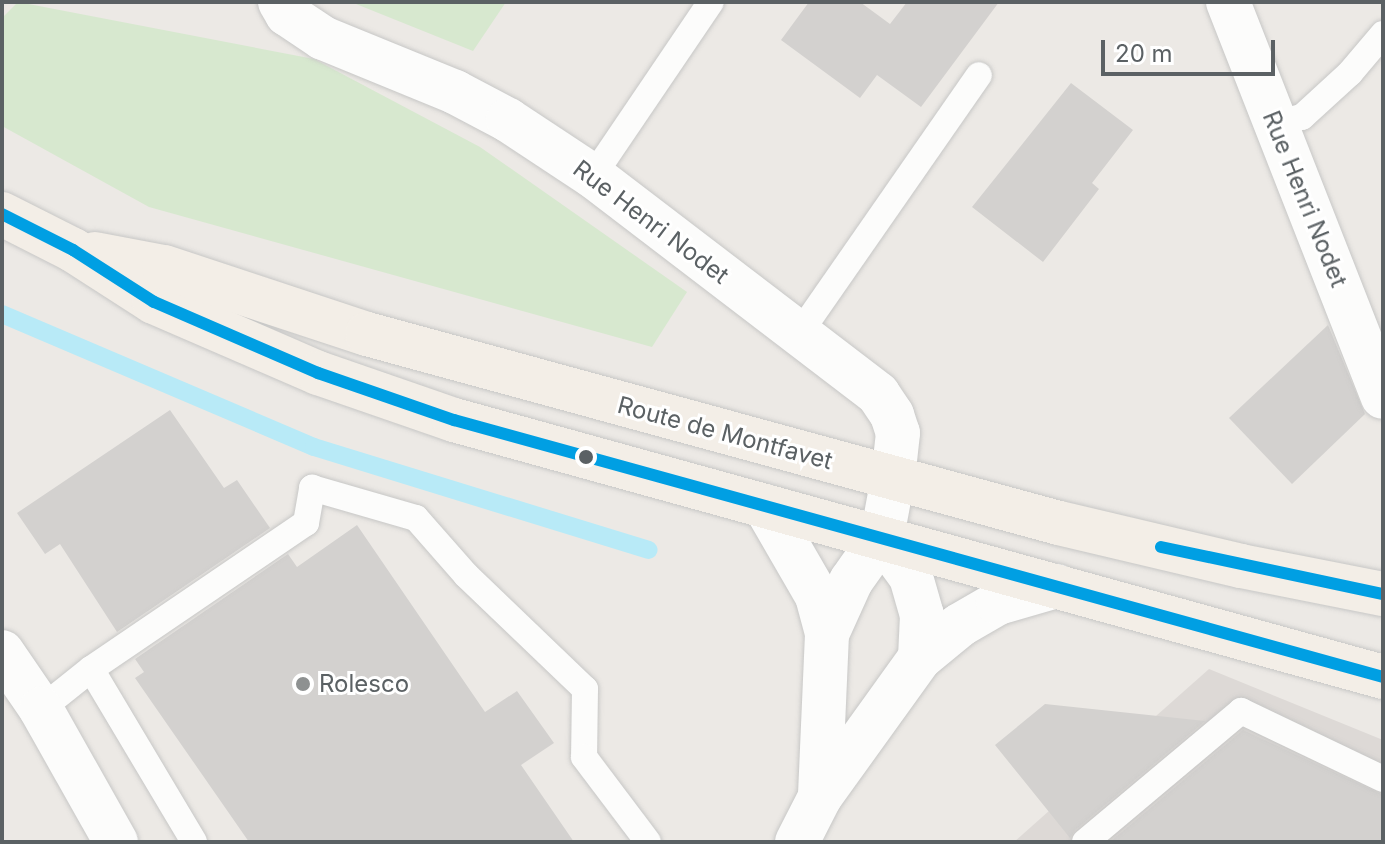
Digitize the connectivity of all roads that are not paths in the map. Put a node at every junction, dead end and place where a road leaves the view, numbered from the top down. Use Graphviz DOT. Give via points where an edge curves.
graph roads {
  1 [pos="280,2"];
  2 [pos="711,2"];
  3 [pos="1228,2"];
  4 [pos="1383,34"];
  5 [pos="979,75"];
  6 [pos="1275,124"];
  7 [pos="593,176"];
  8 [pos="2,214"];
  9 [pos="73,250"];
  10 [pos="799,334"];
  11 [pos="1379,370"];
  12 [pos="893,478"];
  13 [pos="765,506"];
  14 [pos="882,537"];
  15 [pos="1057,586"];
  16 [pos="1383,594"];
  17 [pos="827,634"];
  18 [pos="2,652"];
  19 [pos="920,658"];
  20 [pos="91,669"];
  21 [pos="1383,677"];
  22 [pos="41,709"];
  23 [pos="1383,779"];
  24 [pos="820,797"];
  25 [pos="116,842"];
  26 [pos="194,842"];
  27 [pos="648,842"];
  28 [pos="797,842"];
  29 [pos="1085,842"];
  1 -- 7 [label="street, Rue Henri Nodet" via="287,14 323,38 455,92"];
  2 -- 7 [label="lane"];
  3 -- 6 [label="street, Rue Henri Nodet"];
  4 -- 6 [label="lane" via="1302,117"];
  5 -- 10 [label="lane"];
  6 -- 11 [label="street, Rue Henri Nodet"];
  7 -- 10 [label="street, Rue Henri Nodet"];
  8 -- 9 [label="main road, Route de Montfavet"];
  9 -- 12 [label="main road, Route de Montfavet" via="164,267 367,334"];
  9 -- 13 [label="main road, Route de Montfavet" via="154,302 318,373 454,420"];
  10 -- 12 [label="street, Rue Henri Nodet" via="878,394 892,415 898,433"];
  12 -- 14 [label="street, Rue Henri Nodet"];
  12 -- 16 [label="main road, Route de Montfavet" via="1241,566"];
  13 -- 14 [label="main road, Route de Montfavet"];
  13 -- 17 [label="street, Rue Henri Nodet" via="817,596"];
  14 -- 15 [label="main road, Route de Montfavet"];
  14 -- 17 [label="street, Rue Henri Nodet" via="851,581"];
  14 -- 19 [label="street" via="911,577 922,615"];
  15 -- 19 [label="street, Rue Henri Nodet" via="998,603"];
  15 -- 21 [label="main road, Route de Montfavet"];
  17 -- 24 [label="street, Rue Henri Nodet"];
  18 -- 22 [label="street"];
  19 -- 24 [label="street, Rue Henri Nodet"];
  20 -- 22 [label="lane"];
  20 -- 26 [label="lane"];
  20 -- 27 [label="lane" via="306,523 312,488 416,518 466,575 585,689 584,757"];
  22 -- 25 [label="street"];
  23 -- 29 [label="lane" via="1241,711"];
  24 -- 28 [label="street, Rue Henri Nodet"];
}
